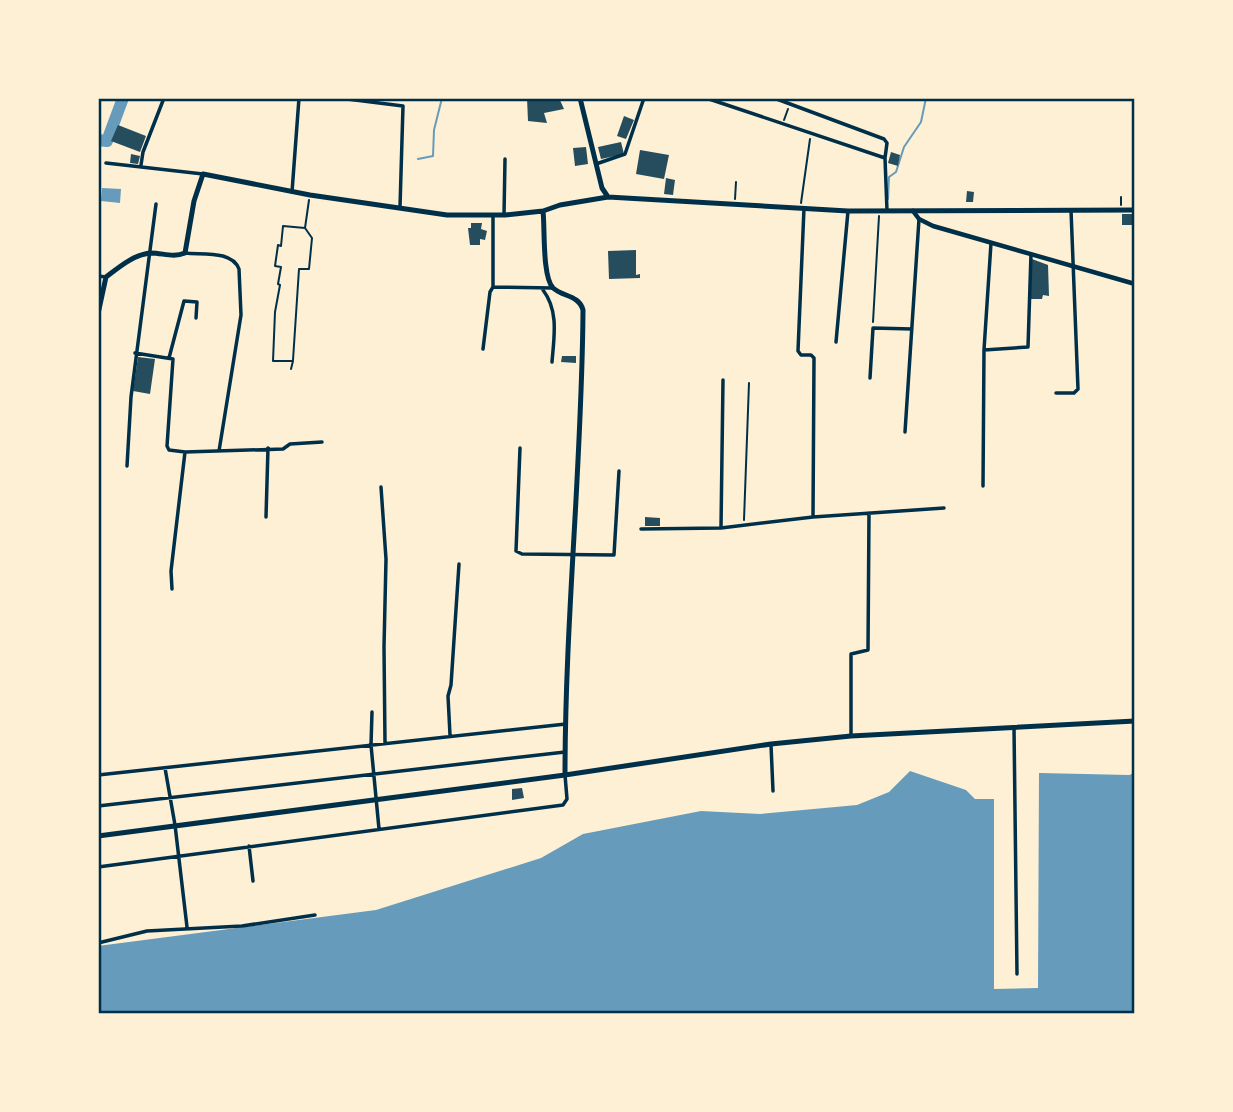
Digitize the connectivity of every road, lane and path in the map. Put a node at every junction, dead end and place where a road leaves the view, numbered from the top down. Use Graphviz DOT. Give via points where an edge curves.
graph roads {
  1 [pos="164,98"];
  2 [pos="299,98"];
  3 [pos="339,98"];
  4 [pos="460,98"];
  5 [pos="467,98"];
  6 [pos="580,98"];
  7 [pos="645,98"];
  8 [pos="706,98"];
  9 [pos="774,98"];
  10 [pos="790,104"];
  11 [pos="783,125"];
  12 [pos="811,134"];
  13 [pos="885,158"];
  14 [pos="505,159"];
  15 [pos="106,163"];
  16 [pos="596,164"];
  17 [pos="141,166"];
  18 [pos="203,174"];
  19 [pos="736,182"];
  20 [pos="292,192"];
  21 [pos="310,195"];
  22 [pos="608,197"];
  23 [pos="1121,197"];
  24 [pos="156,204"];
  25 [pos="734,204"];
  26 [pos="802,208"];
  27 [pos="400,209"];
  28 [pos="1072,210"];
  29 [pos="1121,210"];
  30 [pos="1135,210"];
  31 [pos="543,211"];
  32 [pos="848,211"];
  33 [pos="913,211"];
  34 [pos="883,212"];
  35 [pos="504,215"];
  36 [pos="493,216"];
  37 [pos="919,219"];
  38 [pos="305,228"];
  39 [pos="991,243"];
  40 [pos="149,253"];
  41 [pos="185,253"];
  42 [pos="1031,254"];
  43 [pos="1074,266"];
  44 [pos="98,276"];
  45 [pos="106,277"];
  46 [pos="1135,284"];
  47 [pos="493,287"];
  48 [pos="554,288"];
  49 [pos="543,290"];
  50 [pos="98,314"];
  51 [pos="196,318"];
  52 [pos="873,328"];
  53 [pos="912,329"];
  54 [pos="836,342"];
  55 [pos="483,349"];
  56 [pos="984,350"];
  57 [pos="135,353"];
  58 [pos="169,358"];
  59 [pos="293,361"];
  60 [pos="552,362"];
  61 [pos="291,369"];
  62 [pos="870,378"];
  63 [pos="723,380"];
  64 [pos="749,383"];
  65 [pos="1056,393"];
  66 [pos="905,432"];
  67 [pos="322,442"];
  68 [pos="520,447"];
  69 [pos="268,448"];
  70 [pos="219,451"];
  71 [pos="185,452"];
  72 [pos="127,466"];
  73 [pos="619,471"];
  74 [pos="983,486"];
  75 [pos="381,487"];
  76 [pos="944,508"];
  77 [pos="869,513"];
  78 [pos="265,517"];
  79 [pos="813,517"];
  80 [pos="744,525"];
  81 [pos="721,528"];
  82 [pos="641,529"];
  83 [pos="572,554"];
  84 [pos="459,564"];
  85 [pos="172,589"];
  86 [pos="372,712"];
  87 [pos="1135,721"];
  88 [pos="566,724"];
  89 [pos="1014,726"];
  90 [pos="450,735"];
  91 [pos="851,736"];
  92 [pos="385,743"];
  93 [pos="771,744"];
  94 [pos="371,745"];
  95 [pos="565,752"];
  96 [pos="165,768"];
  97 [pos="374,774"];
  98 [pos="98,775"];
  99 [pos="565,775"];
  100 [pos="773,791"];
  101 [pos="170,799"];
  102 [pos="376,800"];
  103 [pos="98,806"];
  104 [pos="175,825"];
  105 [pos="379,829"];
  106 [pos="98,836"];
  107 [pos="249,846"];
  108 [pos="178,856"];
  109 [pos="98,867"];
  110 [pos="253,881"];
  111 [pos="315,915"];
  112 [pos="187,928"];
  113 [pos="98,943"];
  114 [pos="1017,974"];
  1 -- 17 [label="street"];
  2 -- 20 [label="street"];
  3 -- 27 [label="street" via="403,106"];
  4 -- 5 [label="street"];
  6 -- 16 [label="main road"];
  7 -- 16 [label="street" via="625,154"];
  8 -- 11 [label="street"];
  9 -- 10 [label="street"];
  10 -- 11 [label="path"];
  10 -- 13 [label="street" via="886,141"];
  11 -- 12 [label="street"];
  12 -- 13 [label="street"];
  12 -- 26 [label="path"];
  13 -- 34 [label="street"];
  14 -- 35 [label="street"];
  15 -- 17 [label="street"];
  16 -- 22 [label="main road"];
  17 -- 18 [label="street"];
  18 -- 20 [label="main road"];
  18 -- 41 [label="main road"];
  19 -- 25 [label="path"];
  20 -- 21 [label="main road"];
  21 -- 27 [label="main road"];
  21 -- 38 [label="path"];
  22 -- 25 [label="main road"];
  22 -- 31 [label="main road"];
  23 -- 29 [label="path"];
  24 -- 40 [label="street"];
  25 -- 26 [label="main road"];
  26 -- 32 [label="main road"];
  26 -- 79 [label="street" via="798,351 814,358"];
  27 -- 36 [label="main road"];
  28 -- 29 [label="main road"];
  28 -- 33 [label="main road"];
  28 -- 43 [label="street"];
  29 -- 30 [label="main road"];
  31 -- 35 [label="main road"];
  31 -- 48 [label="main road" via="547,272"];
  32 -- 34 [label="main road"];
  32 -- 54 [label="street"];
  33 -- 34 [label="main road"];
  33 -- 37 [label="street"];
  34 -- 52 [label="path"];
  35 -- 36 [label="main road"];
  36 -- 47 [label="street"];
  37 -- 39 [label="street"];
  37 -- 53 [label="street"];
  38 -- 59 [label="path" via="312,238 309,269 299,269"];
  38 -- 59 [label="path" via="283,226 275,266 281,267 281,285 273,361"];
  39 -- 42 [label="street"];
  39 -- 56 [label="street"];
  40 -- 41 [label="main road"];
  40 -- 45 [label="main road"];
  40 -- 57 [label="street"];
  41 -- 70 [label="street" via="231,257 239,269 241,315"];
  42 -- 43 [label="street"];
  42 -- 56 [label="street" via="1028,347"];
  43 -- 46 [label="street"];
  43 -- 65 [label="street" via="1077,390"];
  44 -- 45 [label="street"];
  45 -- 50 [label="main road"];
  47 -- 49 [label="street"];
  47 -- 55 [label="street"];
  48 -- 49 [label="street"];
  48 -- 83 [label="main road" via="580,302 583,310"];
  49 -- 60 [label="street" via="554,313"];
  51 -- 58 [label="street" via="197,302 184,301"];
  52 -- 53 [label="street"];
  52 -- 62 [label="street"];
  53 -- 66 [label="street"];
  56 -- 74 [label="street"];
  57 -- 58 [label="street"];
  57 -- 72 [label="street"];
  58 -- 71 [label="street" via="173,361 168,449"];
  59 -- 61 [label="path"];
  63 -- 81 [label="street"];
  64 -- 80 [label="path"];
  67 -- 69 [label="street"];
  68 -- 83 [label="street" via="516,551"];
  69 -- 70 [label="street"];
  69 -- 78 [label="street"];
  70 -- 71 [label="street"];
  71 -- 85 [label="street"];
  73 -- 83 [label="street" via="614,555"];
  75 -- 92 [label="street" via="386,559"];
  76 -- 77 [label="street"];
  77 -- 79 [label="street"];
  77 -- 91 [label="street" via="868,650 851,654"];
  79 -- 80 [label="street"];
  80 -- 81 [label="street"];
  81 -- 82 [label="street"];
  83 -- 88 [label="main road"];
  84 -- 90 [label="street" via="448,696"];
  86 -- 94 [label="street"];
  87 -- 89 [label="main road"];
  88 -- 90 [label="street"];
  88 -- 95 [label="main road"];
  89 -- 91 [label="main road"];
  89 -- 114 [label="street"];
  90 -- 92 [label="street"];
  91 -- 93 [label="main road"];
  92 -- 94 [label="street"];
  93 -- 99 [label="main road"];
  93 -- 100 [label="street"];
  94 -- 96 [label="street"];
  94 -- 97 [label="street"];
  95 -- 97 [label="street"];
  95 -- 99 [label="main road"];
  96 -- 98 [label="street"];
  96 -- 101 [label="street"];
  97 -- 101 [label="street"];
  97 -- 102 [label="street"];
  99 -- 102 [label="main road"];
  99 -- 105 [label="street" via="567,799 563,805"];
  101 -- 103 [label="street"];
  101 -- 104 [label="street"];
  102 -- 104 [label="main road"];
  102 -- 105 [label="street"];
  104 -- 106 [label="main road"];
  104 -- 108 [label="street"];
  105 -- 107 [label="street"];
  107 -- 108 [label="street"];
  107 -- 110 [label="street"];
  108 -- 109 [label="street"];
  108 -- 112 [label="street"];
  111 -- 112 [label="street" via="242,926"];
  112 -- 113 [label="street" via="134,933"];
}
